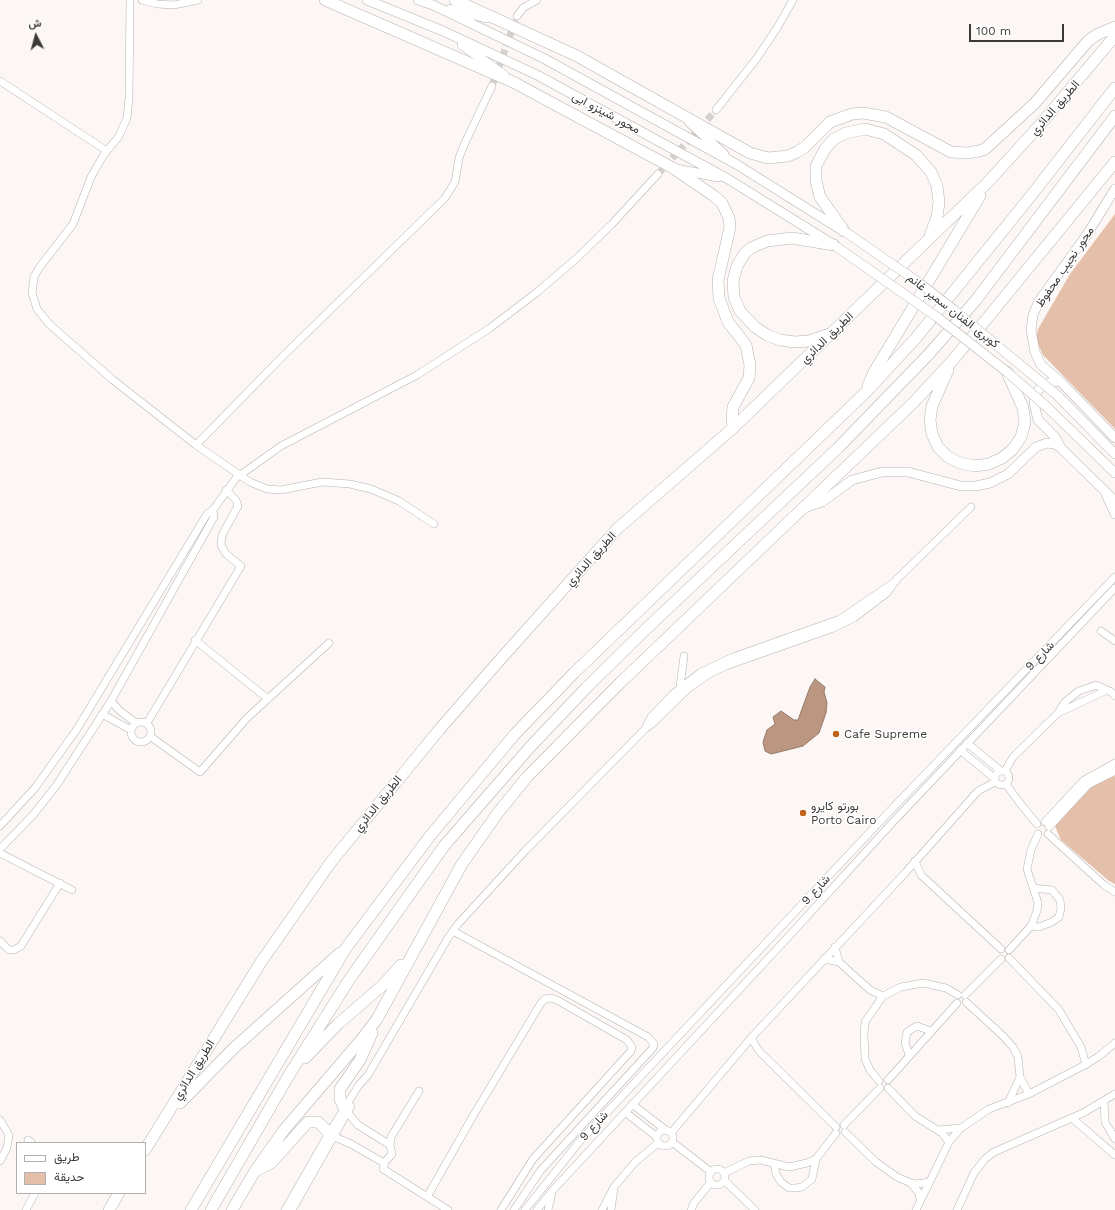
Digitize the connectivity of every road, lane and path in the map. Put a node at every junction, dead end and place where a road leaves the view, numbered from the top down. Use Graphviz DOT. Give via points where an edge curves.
graph roads {
  1 [pos="130,0"];
  2 [pos="142,0"];
  3 [pos="198,0"];
  4 [pos="325,0"];
  5 [pos="367,0"];
  6 [pos="418,0"];
  7 [pos="455,0"];
  8 [pos="537,0"];
  9 [pos="793,0"];
  10 [pos="433,5"];
  11 [pos="517,16"];
  12 [pos="505,22"];
  13 [pos="1115,27"];
  14 [pos="443,31"];
  15 [pos="1115,36"];
  16 [pos="0,81"];
  17 [pos="513,82"];
  18 [pos="492,86"];
  19 [pos="1115,88"];
  20 [pos="716,110"];
  21 [pos="678,112"];
  22 [pos="1115,116"];
  23 [pos="107,151"];
  24 [pos="1115,162"];
  25 [pos="736,164"];
  26 [pos="673,168"];
  27 [pos="658,174"];
  28 [pos="728,179"];
  29 [pos="988,182"];
  30 [pos="1115,189"];
  31 [pos="844,231"];
  32 [pos="929,240"];
  33 [pos="834,245"];
  34 [pos="832,334"];
  35 [pos="953,360"];
  36 [pos="1007,372"];
  37 [pos="1060,381"];
  38 [pos="867,392"];
  39 [pos="734,428"];
  40 [pos="1115,438"];
  41 [pos="196,445"];
  42 [pos="1061,448"];
  43 [pos="1115,454"];
  44 [pos="1115,473"];
  45 [pos="239,475"];
  46 [pos="226,490"];
  47 [pos="1106,493"];
  48 [pos="1115,501"];
  49 [pos="804,508"];
  50 [pos="971,508"];
  51 [pos="213,510"];
  52 [pos="1115,514"];
  53 [pos="434,524"];
  54 [pos="1115,577"];
  55 [pos="1115,588"];
  56 [pos="865,606"];
  57 [pos="1101,631"];
  58 [pos="196,640"];
  59 [pos="1115,641"];
  60 [pos="329,643"];
  61 [pos="684,656"];
  62 [pos="680,688"];
  63 [pos="1112,693"];
  64 [pos="268,699"];
  65 [pos="111,701"];
  66 [pos="102,714"];
  67 [pos="1058,714"];
  68 [pos="136,723"];
  69 [pos="147,723"];
  70 [pos="645,729"];
  71 [pos="131,730"];
  72 [pos="151,737"];
  73 [pos="967,743"];
  74 [pos="960,750"];
  75 [pos="1115,763"];
  76 [pos="1115,770"];
  77 [pos="1003,771"];
  78 [pos="995,780"];
  79 [pos="1006,784"];
  80 [pos="885,816"];
  81 [pos="892,823"];
  82 [pos="0,826"];
  83 [pos="1045,827"];
  84 [pos="1038,834"];
  85 [pos="0,849"];
  86 [pos="2,856"];
  87 [pos="915,861"];
  88 [pos="906,872"];
  89 [pos="921,875"];
  90 [pos="60,883"];
  91 [pos="1033,888"];
  92 [pos="72,890"];
  93 [pos="1115,892"];
  94 [pos="1031,926"];
  95 [pos="782,928"];
  96 [pos="453,931"];
  97 [pos="789,936"];
  98 [pos="0,941"];
  99 [pos="835,947"];
  100 [pos="346,948"];
  101 [pos="415,948"];
  102 [pos="1005,949"];
  103 [pos="1009,958"];
  104 [pos="824,959"];
  105 [pos="1001,959"];
  106 [pos="839,962"];
  107 [pos="870,990"];
  108 [pos="883,996"];
  109 [pos="963,997"];
  110 [pos="876,1006"];
  111 [pos="376,1019"];
  112 [pos="931,1030"];
  113 [pos="751,1038"];
  114 [pos="1115,1043"];
  115 [pos="670,1046"];
  116 [pos="744,1046"];
  117 [pos="1081,1047"];
  118 [pos="759,1050"];
  119 [pos="678,1054"];
  120 [pos="909,1055"];
  121 [pos="1098,1057"];
  122 [pos="1086,1065"];
  123 [pos="289,1075"];
  124 [pos="1020,1077"];
  125 [pos="888,1084"];
  126 [pos="880,1085"];
  127 [pos="419,1092"];
  128 [pos="1029,1094"];
  129 [pos="1115,1094"];
  130 [pos="1104,1101"];
  131 [pos="1008,1103"];
  132 [pos="632,1104"];
  133 [pos="346,1111"];
  134 [pos="625,1112"];
  135 [pos="1072,1118"];
  136 [pos="0,1120"];
  137 [pos="163,1120"];
  138 [pos="844,1128"];
  139 [pos="961,1128"];
  140 [pos="836,1130"];
  141 [pos="938,1130"];
  142 [pos="669,1132"];
  143 [pos="331,1135"];
  144 [pos="1115,1138"];
  145 [pos="658,1140"];
  146 [pos="580,1141"];
  147 [pos="672,1142"];
  148 [pos="950,1142"];
  149 [pos="390,1145"];
  150 [pos="146,1148"];
  151 [pos="590,1149"];
  152 [pos="1115,1155"];
  153 [pos="816,1159"];
  154 [pos="0,1161"];
  155 [pos="384,1163"];
  156 [pos="774,1163"];
  157 [pos="255,1171"];
  158 [pos="711,1172"];
  159 [pos="724,1176"];
  160 [pos="711,1182"];
  161 [pos="929,1182"];
  162 [pos="911,1184"];
  163 [pos="614,1186"];
  164 [pos="553,1190"];
  165 [pos="34,1194"];
  166 [pos="118,1194"];
  167 [pos="427,1198"];
  168 [pos="920,1199"];
  169 [pos="26,1210"];
  170 [pos="109,1210"];
  171 [pos="192,1210"];
  172 [pos="210,1210"];
  173 [pos="232,1210"];
  174 [pos="285,1210"];
  175 [pos="292,1210"];
  176 [pos="448,1210"];
  177 [pos="501,1210"];
  178 [pos="514,1210"];
  179 [pos="526,1210"];
  180 [pos="537,1210"];
  181 [pos="548,1210"];
  182 [pos="602,1210"];
  183 [pos="611,1210"];
  184 [pos="691,1210"];
  185 [pos="755,1210"];
  186 [pos="916,1210"];
  187 [pos="957,1210"];
  1 -- 23 [label="street" via="128,112 123,130"];
  2 -- 3 [label="street" via="174,6"];
  4 -- 17 [label="highway"];
  5 -- 14 [label="main road, محور شينزو ابى"];
  6 -- 10 [label="main road, محور شينزو ابى"];
  7 -- 12 [label="highway"];
  8 -- 11 [label="street" via="523,8"];
  9 -- 20 [label="street" via="757,58"];
  10 -- 12 [label="main road"];
  10 -- 25 [label="main road, محور شينزو ابى" via="545,59"];
  12 -- 21 [label="highway" via="577,56"];
  13 -- 21 [label="highway" via="1088,41 1029,108 985,149 973,152 962,154 947,150 891,119 863,113 830,122 797,152 783,157 768,158 750,153"];
  14 -- 17 [label="main road"];
  14 -- 28 [label="main road, محور شينزو ابى" via="539,76"];
  15 -- 29 [label="highway, الطريق الدائري"];
  16 -- 23 [label="street"];
  17 -- 26 [label="highway"];
  18 -- 41 [label="street" via="464,145 455,182 445,198"];
  19 -- 38 [label="highway" via="916,338"];
  21 -- 25 [label="main road"];
  22 -- 123 [label="highway" via="976,300 929,354 838,448 587,687 490,792 444,846 403,901"];
  23 -- 41 [label="street" via="91,177 73,224 34,278 34,303 44,320 113,380"];
  24 -- 35 [label="highway"];
  25 -- 31 [label="main road, محور شينزو ابى"];
  26 -- 28 [label="main road"];
  26 -- 39 [label="highway" via="722,203 729,218 729,235 718,280 719,298 728,322 746,346 750,365 749,378 733,407"];
  27 -- 45 [label="street" via="577,258 490,328 411,378 281,446"];
  28 -- 33 [label="main road, محور شينزو ابى"];
  29 -- 32 [label="highway, الطريق الدائري"];
  29 -- 38 [label="highway" via="874,372"];
  30 -- 37 [label="main road, محور نجيب محفوظ" via="1086,236 1039,301 1033,315 1032,337 1038,358 1041,365"];
  31 -- 32 [label="highway" via="820,197 815,173 821,154 829,144 840,136 865,129 884,134 916,155 935,179 939,209"];
  31 -- 43 [label="main road, كوبرى الفنان سمير غانم, bridge" via="936,296 1058,396"];
  32 -- 34 [label="highway, الطريق الدائري"];
  33 -- 34 [label="highway" via="784,238 767,241 751,248 737,266 733,281 736,304 750,322 767,335 788,341 809,341"];
  33 -- 36 [label="main road, كوبرى الفنان سمير غانم, bridge" via="931,312"];
  34 -- 39 [label="highway, الطريق الدائري"];
  35 -- 36 [label="highway" via="934,400 930,413 930,427 934,440 942,452 967,465 996,462 1013,449 1021,436 1024,422 1021,400"];
  35 -- 49 [label="highway" via="913,403"];
  36 -- 44 [label="main road, كوبرى الفنان سمير غانم, bridge" via="1048,407"];
  37 -- 40 [label="main road, محور نجيب محفوظ"];
  37 -- 42 [label="main road" via="1042,386 1036,393 1034,403 1038,420"];
  38 -- 100 [label="highway" via="579,668 529,720 430,836"];
  39 -- 137 [label="highway, الطريق الدائري" via="618,529 434,736 331,862 265,956"];
  41 -- 45 [label="street"];
  42 -- 47 [label="main road"];
  42 -- 49 [label="main road" via="1051,443 1039,445 1008,474 983,485 961,486 913,472 882,472 852,480 822,502"];
  45 -- 46 [label="street"];
  45 -- 53 [label="street" via="274,490 288,490 308,484 329,482 360,486 399,501"];
  46 -- 51 [label="street"];
  46 -- 58 [label="street" via="238,506 222,535 221,545 226,554 241,566"];
  47 -- 48 [label="main road"];
  47 -- 52 [label="main road"];
  49 -- 101 [label="highway" via="620,683 527,778 497,814 462,864"];
  50 -- 56 [label="street" via="896,580 887,593"];
  51 -- 65 [label="street" via="214,517"];
  51 -- 82 [label="street" via="207,514 77,729 35,788"];
  54 -- 80 [label="street, شارع 9"];
  55 -- 73 [label="street, شارع 9"];
  56 -- 62 [label="street" via="834,622 717,664"];
  56 -- 70 [label="street" via="838,626 734,662 710,673 689,688"];
  57 -- 59 [label="street"];
  58 -- 64 [label="street"];
  58 -- 69 [label="street"];
  60 -- 64 [label="street"];
  61 -- 62 [label="street"];
  62 -- 70 [label="street" via="651,717"];
  63 -- 67 [label="street" via="1100,692"];
  63 -- 67 [label="street" via="1096,685 1079,691 1065,702"];
  64 -- 72 [label="street" via="240,725 200,772"];
  65 -- 66 [label="street"];
  65 -- 68 [label="street"];
  66 -- 71 [label="street"];
  66 -- 85 [label="street" via="52,791"];
  67 -- 77 [label="street" via="1013,756"];
  68 -- 69 [label="street"];
  68 -- 71 [label="street"];
  69 -- 72 [label="street" via="151,728"];
  70 -- 96 [label="street" via="525,851"];
  71 -- 72 [label="street" via="133,738 139,742 145,742"];
  73 -- 74 [label="street, شارع 9"];
  73 -- 77 [label="street"];
  74 -- 78 [label="street"];
  74 -- 81 [label="street, شارع 9"];
  75 -- 83 [label="street" via="1084,780"];
  76 -- 83 [label="street" via="1088,785"];
  77 -- 78 [label="street" via="995,775"];
  77 -- 79 [label="street" via="1009,776"];
  78 -- 79 [label="street" via="1000,785"];
  78 -- 87 [label="street" via="978,791"];
  79 -- 83 [label="street" via="1019,802"];
  80 -- 81 [label="street"];
  80 -- 95 [label="street, شارع 9"];
  81 -- 97 [label="street, شارع 9"];
  83 -- 84 [label="street" via="1043,836"];
  83 -- 84 [label="street" via="1035,829"];
  83 -- 93 [label="street" via="1104,885"];
  84 -- 91 [label="street" via="1028,859 1028,874"];
  86 -- 90 [label="street"];
  87 -- 88 [label="street"];
  87 -- 89 [label="street"];
  88 -- 89 [label="street"];
  88 -- 99 [label="street"];
  89 -- 102 [label="street"];
  90 -- 92 [label="street"];
  90 -- 98 [label="street" via="21,946 9,950"];
  91 -- 94 [label="street" via="1038,907"];
  91 -- 94 [label="street" via="1052,890 1060,900 1061,908 1059,917 1052,922 1045,926"];
  94 -- 102 [label="street"];
  95 -- 97 [label="street"];
  95 -- 115 [label="street, شارع 9"];
  96 -- 133 [label="street" via="368,1075 359,1084"];
  96 -- 178 [label="street" via="648,1037 654,1044 541,1170"];
  97 -- 119 [label="street, شارع 9"];
  99 -- 104 [label="street"];
  99 -- 106 [label="street"];
  100 -- 137 [label="highway" via="234,1048"];
  100 -- 171 [label="highway"];
  101 -- 111 [label="highway"];
  101 -- 123 [label="highway" via="383,985 338,1024"];
  102 -- 103 [label="street"];
  102 -- 105 [label="street" via="998,954"];
  103 -- 105 [label="street"];
  103 -- 117 [label="street" via="1059,1010"];
  104 -- 106 [label="street"];
  104 -- 113 [label="street"];
  105 -- 109 [label="street"];
  106 -- 107 [label="street"];
  107 -- 108 [label="street"];
  107 -- 110 [label="street"];
  108 -- 109 [label="street" via="901,987 923,983 946,988"];
  108 -- 110 [label="street"];
  109 -- 112 [label="street" via="955,999 957,1003"];
  109 -- 124 [label="street" via="1013,1047 1018,1057"];
  110 -- 126 [label="street" via="865,1022 863,1048 870,1070"];
  111 -- 133 [label="highway" via="360,1060 340,1089 340,1099"];
  111 -- 157 [label="highway" via="362,1040 284,1130"];
  112 -- 120 [label="street"];
  112 -- 120 [label="street" via="917,1026 907,1032 905,1043"];
  113 -- 116 [label="street"];
  113 -- 118 [label="street"];
  114 -- 121 [label="street"];
  115 -- 119 [label="street"];
  115 -- 146 [label="street, شارع 9"];
  116 -- 118 [label="street"];
  116 -- 142 [label="street"];
  117 -- 121 [label="street"];
  117 -- 122 [label="street"];
  118 -- 140 [label="street"];
  119 -- 132 [label="street, شارع 9"];
  120 -- 125 [label="street"];
  121 -- 122 [label="street"];
  122 -- 128 [label="street"];
  123 -- 172 [label="highway"];
  124 -- 128 [label="street"];
  124 -- 131 [label="street"];
  125 -- 126 [label="street" via="883,1079"];
  125 -- 141 [label="street" via="915,1116"];
  126 -- 138 [label="street"];
  127 -- 149 [label="street" via="391,1137"];
  128 -- 131 [label="street"];
  129 -- 130 [label="street"];
  130 -- 135 [label="street"];
  130 -- 144 [label="street" via="1105,1122"];
  131 -- 139 [label="street" via="989,1109"];
  132 -- 134 [label="street, شارع 9"];
  132 -- 142 [label="street"];
  133 -- 143 [label="street"];
  133 -- 149 [label="street" via="358,1125"];
  134 -- 145 [label="street"];
  134 -- 151 [label="street, شارع 9"];
  135 -- 152 [label="street"];
  135 -- 187 [label="street" via="994,1152 985,1159 974,1173"];
  136 -- 154 [label="street" via="9,1135 7,1148"];
  137 -- 150 [label="highway, الطريق الدائري"];
  138 -- 140 [label="street" via="842,1135"];
  138 -- 162 [label="street" via="876,1162"];
  139 -- 141 [label="street"];
  139 -- 148 [label="street"];
  140 -- 153 [label="street"];
  141 -- 148 [label="street"];
  142 -- 145 [label="street" via="661,1132"];
  142 -- 147 [label="street"];
  143 -- 155 [label="street"];
  143 -- 157 [label="highway" via="318,1122 308,1122 271,1163"];
  143 -- 174 [label="street"];
  143 -- 175 [label="street"];
  145 -- 147 [label="street" via="664,1146"];
  145 -- 163 [label="street" via="634,1162"];
  146 -- 151 [label="street"];
  146 -- 179 [label="street, شارع 9"];
  147 -- 158 [label="street"];
  148 -- 161 [label="street"];
  149 -- 155 [label="street" via="392,1154"];
  151 -- 164 [label="street, شارع 9"];
  153 -- 156 [label="street" via="789,1167"];
  153 -- 156 [label="street" via="812,1179 802,1187 796,1188 789,1188 781,1182"];
  155 -- 167 [label="street" via="385,1171"];
  156 -- 159 [label="street" via="750,1161"];
  157 -- 173 [label="highway"];
  158 -- 159 [label="street" via="718,1169"];
  158 -- 160 [label="street"];
  159 -- 160 [label="street" via="717,1185"];
  159 -- 185 [label="street"];
  160 -- 184 [label="street"];
  161 -- 162 [label="street"];
  161 -- 168 [label="street"];
  162 -- 168 [label="street" via="919,1193"];
  163 -- 182 [label="street"];
  163 -- 183 [label="street"];
  164 -- 180 [label="street, شارع 9"];
  164 -- 181 [label="street"];
  165 -- 169 [label="street"];
  166 -- 170 [label="highway"];
  167 -- 176 [label="street"];
  167 -- 177 [label="street" via="541,1002 550,998 627,1040 632,1047 532,1159"];
  168 -- 186 [label="street"];
}
